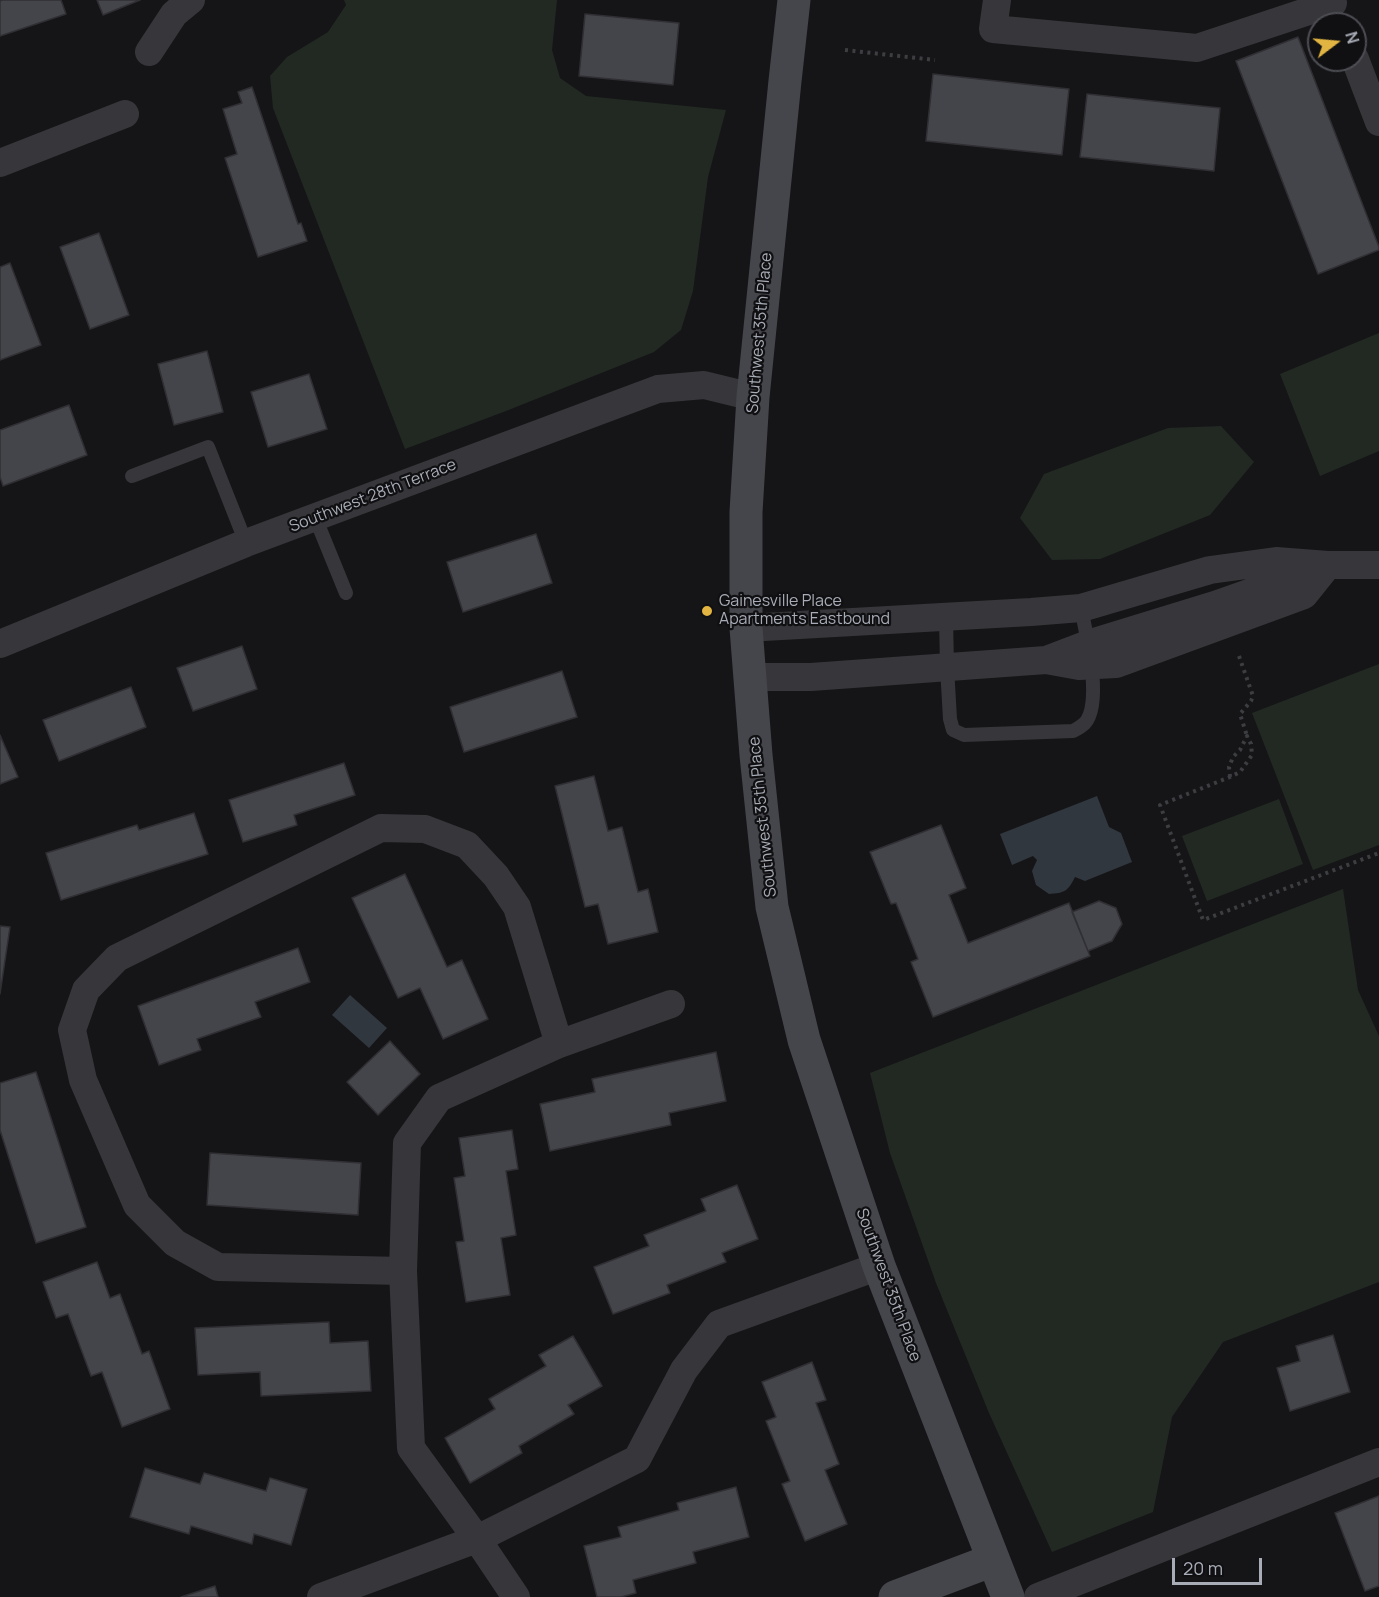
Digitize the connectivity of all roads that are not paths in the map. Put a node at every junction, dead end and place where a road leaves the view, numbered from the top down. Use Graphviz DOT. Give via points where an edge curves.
graph roads {
  1 [pos="191,0"];
  2 [pos="794,0"];
  3 [pos="997,0"];
  4 [pos="1336,9"];
  5 [pos="149,52"];
  6 [pos="1360,72"];
  7 [pos="125,114"];
  8 [pos="1379,122"];
  9 [pos="0,163"];
  10 [pos="753,397"];
  11 [pos="132,476"];
  12 [pos="315,517"];
  13 [pos="246,543"];
  14 [pos="1328,565"];
  15 [pos="1379,565"];
  16 [pos="1146,589"];
  17 [pos="346,593"];
  18 [pos="1081,608"];
  19 [pos="946,617"];
  20 [pos="1155,624"];
  21 [pos="746,628"];
  22 [pos="0,644"];
  23 [pos="1090,655"];
  24 [pos="947,667"];
  25 [pos="750,676"];
  26 [pos="672,1004"];
  27 [pos="559,1044"];
  28 [pos="879,1266"];
  29 [pos="404,1271"];
  30 [pos="1379,1462"];
  31 [pos="477,1539"];
  32 [pos="993,1560"];
  33 [pos="321,1597"];
  34 [pos="516,1597"];
  35 [pos="895,1597"];
  36 [pos="1008,1597"];
  37 [pos="1038,1597"];
  1 -- 5 [label="street" via="174,14"];
  2 -- 10 [label="street, Southwest 35th Place"];
  3 -- 4 [label="street" via="993,29 1197,48"];
  6 -- 8 [label="street"];
  7 -- 9 [label="street"];
  10 -- 12 [label="street, Southwest 28th Terrace" via="704,385 658,389"];
  10 -- 21 [label="street, Southwest 35th Place" via="746,513"];
  11 -- 13 [label="lane" via="208,447"];
  12 -- 13 [label="street, Southwest 28th Terrace"];
  12 -- 17 [label="lane"];
  13 -- 22 [label="street, Southwest 28th Terrace"];
  14 -- 15 [label="street"];
  14 -- 16 [label="street" via="1276,561 1210,570"];
  14 -- 20 [label="street"];
  14 -- 23 [label="street" via="1304,595 1116,664"];
  16 -- 18 [label="street"];
  16 -- 20 [label="street"];
  18 -- 19 [label="street"];
  18 -- 23 [label="lane"];
  19 -- 21 [label="street"];
  19 -- 24 [label="lane"];
  20 -- 23 [label="street"];
  21 -- 25 [label="street, Southwest 35th Place"];
  23 -- 24 [label="street" via="1079,666 1046,660"];
  23 -- 24 [label="lane" via="1092,711 1085,724 1073,731 964,735 953,730"];
  24 -- 25 [label="street" via="811,677"];
  25 -- 28 [label="street, Southwest 35th Place" via="772,907 804,1040"];
  26 -- 27 [label="street"];
  27 -- 29 [label="street" via="439,1098 407,1143"];
  27 -- 29 [label="street" via="517,907 496,876 467,845 425,829 381,828 117,958 86,990 72,1030 83,1080 137,1205 175,1243 218,1267"];
  28 -- 31 [label="street" via="719,1324 684,1370 637,1459"];
  28 -- 32 [label="street, Southwest 35th Place"];
  29 -- 31 [label="street" via="411,1448"];
  30 -- 37 [label="street"];
  31 -- 33 [label="street"];
  31 -- 34 [label="street"];
  32 -- 35 [label="street"];
  32 -- 36 [label="street, Southwest 35th Place"];
}
